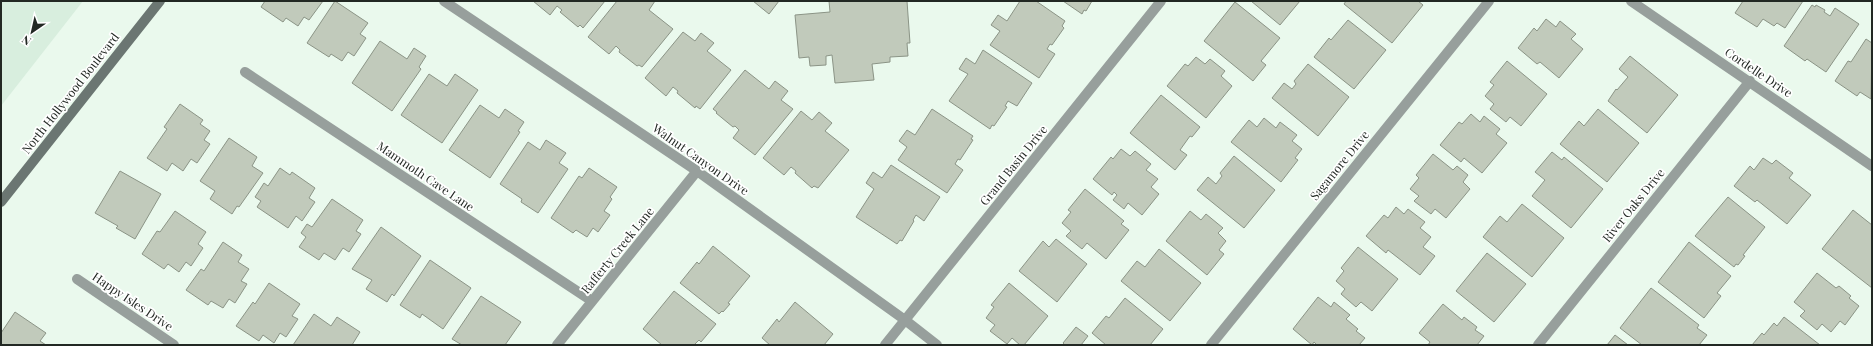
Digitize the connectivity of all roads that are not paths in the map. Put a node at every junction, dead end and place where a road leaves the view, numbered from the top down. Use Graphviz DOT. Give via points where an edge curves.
graph roads {
  1 [pos="160,1"];
  2 [pos="444,1"];
  3 [pos="1161,1"];
  4 [pos="1489,1"];
  5 [pos="1631,1"];
  6 [pos="246,72"];
  7 [pos="1750,81"];
  8 [pos="1872,166"];
  9 [pos="697,171"];
  10 [pos="1,202"];
  11 [pos="77,279"];
  12 [pos="592,301"];
  13 [pos="905,320"];
  14 [pos="174,345"];
  15 [pos="557,345"];
  16 [pos="885,345"];
  17 [pos="937,345"];
  18 [pos="1211,345"];
  19 [pos="1538,345"];
  1 -- 10 [label="street, North Hollywood Boulevard"];
  2 -- 9 [label="street, Walnut Canyon Drive"];
  3 -- 13 [label="street, Grand Basin Drive"];
  4 -- 18 [label="street, Sagamore Drive"];
  5 -- 7 [label="street, Cordelle Drive"];
  6 -- 12 [label="street, Mammoth Cave Lane"];
  7 -- 8 [label="street, Cordelle Drive"];
  7 -- 19 [label="street, River Oaks Drive"];
  9 -- 12 [label="street, Rafferty Creek Lane"];
  9 -- 13 [label="street, Walnut Canyon Drive"];
  11 -- 14 [label="street, Happy Isles Drive"];
  12 -- 15 [label="street, Rafferty Creek Lane"];
  13 -- 16 [label="street, Grand Basin Drive"];
  13 -- 17 [label="street, Walnut Canyon Drive"];
}
